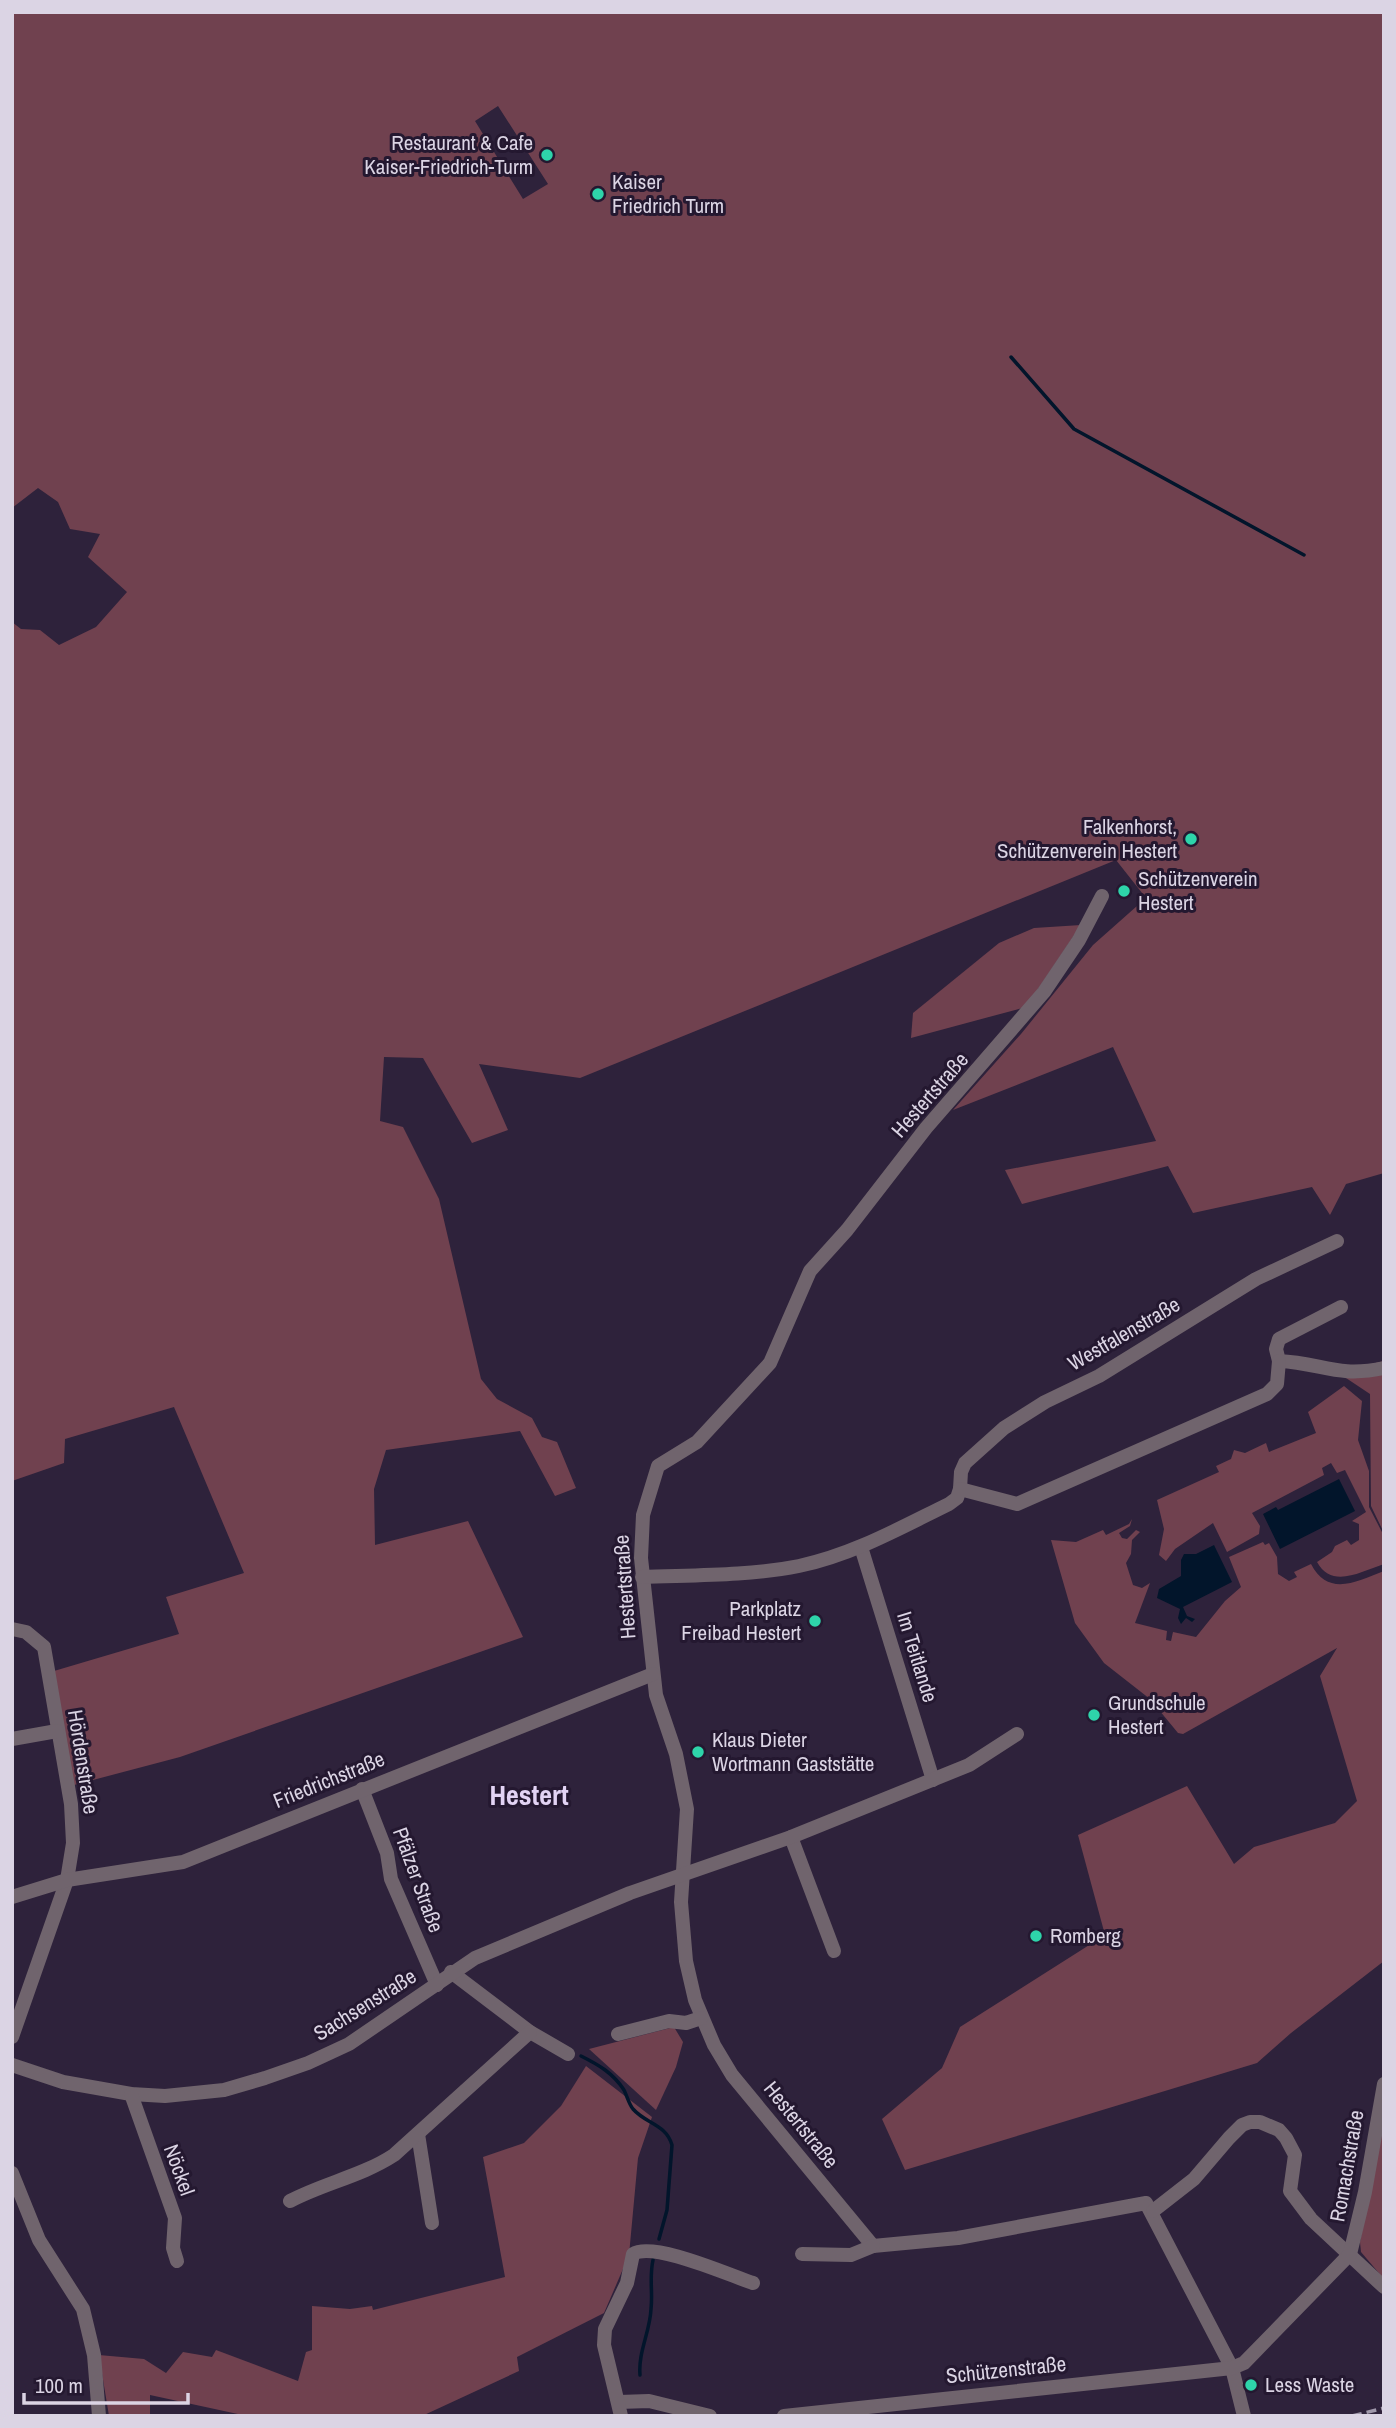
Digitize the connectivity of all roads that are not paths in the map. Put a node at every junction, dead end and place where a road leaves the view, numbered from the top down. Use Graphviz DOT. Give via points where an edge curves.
graph roads {
  1 [pos="1102,896"];
  2 [pos="1337,1241"];
  3 [pos="1340,1307"];
  4 [pos="1279,1361"];
  5 [pos="1384,1368"];
  6 [pos="960,1489"];
  7 [pos="861,1547"];
  8 [pos="642,1577"];
  9 [pos="12,1629"];
  10 [pos="653,1674"];
  11 [pos="57,1731"];
  12 [pos="1017,1734"];
  13 [pos="12,1739"];
  14 [pos="933,1780"];
  15 [pos="362,1789"];
  16 [pos="791,1837"];
  17 [pos="682,1875"];
  18 [pos="67,1880"];
  19 [pos="12,1896"];
  20 [pos="834,1951"];
  21 [pos="451,1972"];
  22 [pos="436,1985"];
  23 [pos="701,2018"];
  24 [pos="530,2032"];
  25 [pos="618,2034"];
  26 [pos="12,2037"];
  27 [pos="568,2054"];
  28 [pos="12,2065"];
  29 [pos="1384,2084"];
  30 [pos="131,2094"];
  31 [pos="418,2134"];
  32 [pos="12,2174"];
  33 [pos="290,2201"];
  34 [pos="1153,2211"];
  35 [pos="432,2223"];
  36 [pos="873,2246"];
  37 [pos="802,2254"];
  38 [pos="1350,2254"];
  39 [pos="177,2261"];
  40 [pos="753,2283"];
  41 [pos="1384,2287"];
  42 [pos="1232,2368"];
  43 [pos="620,2409"];
  44 [pos="99,2416"];
  45 [pos="710,2416"];
  46 [pos="784,2416"];
  47 [pos="1244,2416"];
  1 -- 8 [label="street, Hestertstraße" via="1044,992 810,1271 770,1363 697,1442 658,1466 643,1515"];
  2 -- 6 [label="street, Westfalenstraße" via="1256,1279 1099,1376 1004,1427 965,1463"];
  3 -- 4 [label="street" via="1279,1339"];
  4 -- 5 [label="street" via="1344,1373"];
  4 -- 6 [label="street" via="1277,1384 1267,1394 1017,1504"];
  6 -- 7 [label="street, Westfalenstraße" via="949,1504"];
  7 -- 8 [label="street, Westfalenstraße" via="800,1565 748,1573"];
  7 -- 14 [label="street, Im Teitlande"];
  8 -- 10 [label="street, Hestertstraße"];
  9 -- 11 [label="street, Hördenstraße" via="26,1632 44,1647"];
  10 -- 15 [label="street, Friedrichstraße"];
  10 -- 17 [label="street, Hestertstraße" via="684,1785"];
  11 -- 13 [label="street"];
  11 -- 18 [label="street, Hördenstraße" via="71,1804 73,1843"];
  12 -- 14 [label="street, Sachsenstraße" via="969,1765"];
  14 -- 16 [label="street, Sachsenstraße"];
  15 -- 18 [label="street, Friedrichstraße" via="183,1862"];
  15 -- 22 [label="street, Pfälzer Straße" via="387,1853 391,1879"];
  16 -- 17 [label="street, Sachsenstraße"];
  16 -- 20 [label="street"];
  17 -- 21 [label="street, Sachsenstraße" via="475,1958"];
  17 -- 23 [label="street, Hestertstraße" via="686,1961"];
  18 -- 19 [label="street, Friedrichstraße"];
  18 -- 26 [label="street, Hördenstraße"];
  21 -- 22 [label="street, Sachsenstraße"];
  21 -- 24 [label="street"];
  22 -- 30 [label="street, Sachsenstraße" via="349,2043 308,2063 224,2090 173,2096"];
  23 -- 25 [label="street"];
  23 -- 36 [label="street, Hestertstraße" via="732,2075"];
  24 -- 27 [label="street"];
  24 -- 31 [label="street"];
  28 -- 30 [label="street, Sachsenstraße" via="63,2082"];
  29 -- 38 [label="street, Romachstraße"];
  30 -- 39 [label="street, Nöckel" via="175,2218"];
  31 -- 33 [label="street" via="374,2168"];
  31 -- 35 [label="street"];
  32 -- 44 [label="street" via="39,2240 83,2309 94,2355"];
  34 -- 36 [label="street" via="1140,2202 958,2238"];
  34 -- 38 [label="street, Romachstraße" via="1194,2179 1242,2125 1260,2122 1279,2130 1295,2155 1290,2191 1311,2220"];
  34 -- 42 [label="street"];
  36 -- 37 [label="street" via="851,2255"];
  38 -- 41 [label="street"];
  38 -- 42 [label="street, Romachstraße" via="1244,2363"];
  40 -- 43 [label="street" via="660,2251 633,2254 627,2283 605,2329 604,2345"];
  42 -- 46 [label="street, Schützenstraße"];
  42 -- 47 [label="street"];
  43 -- 45 [label="street" via="649,2401"];
}
